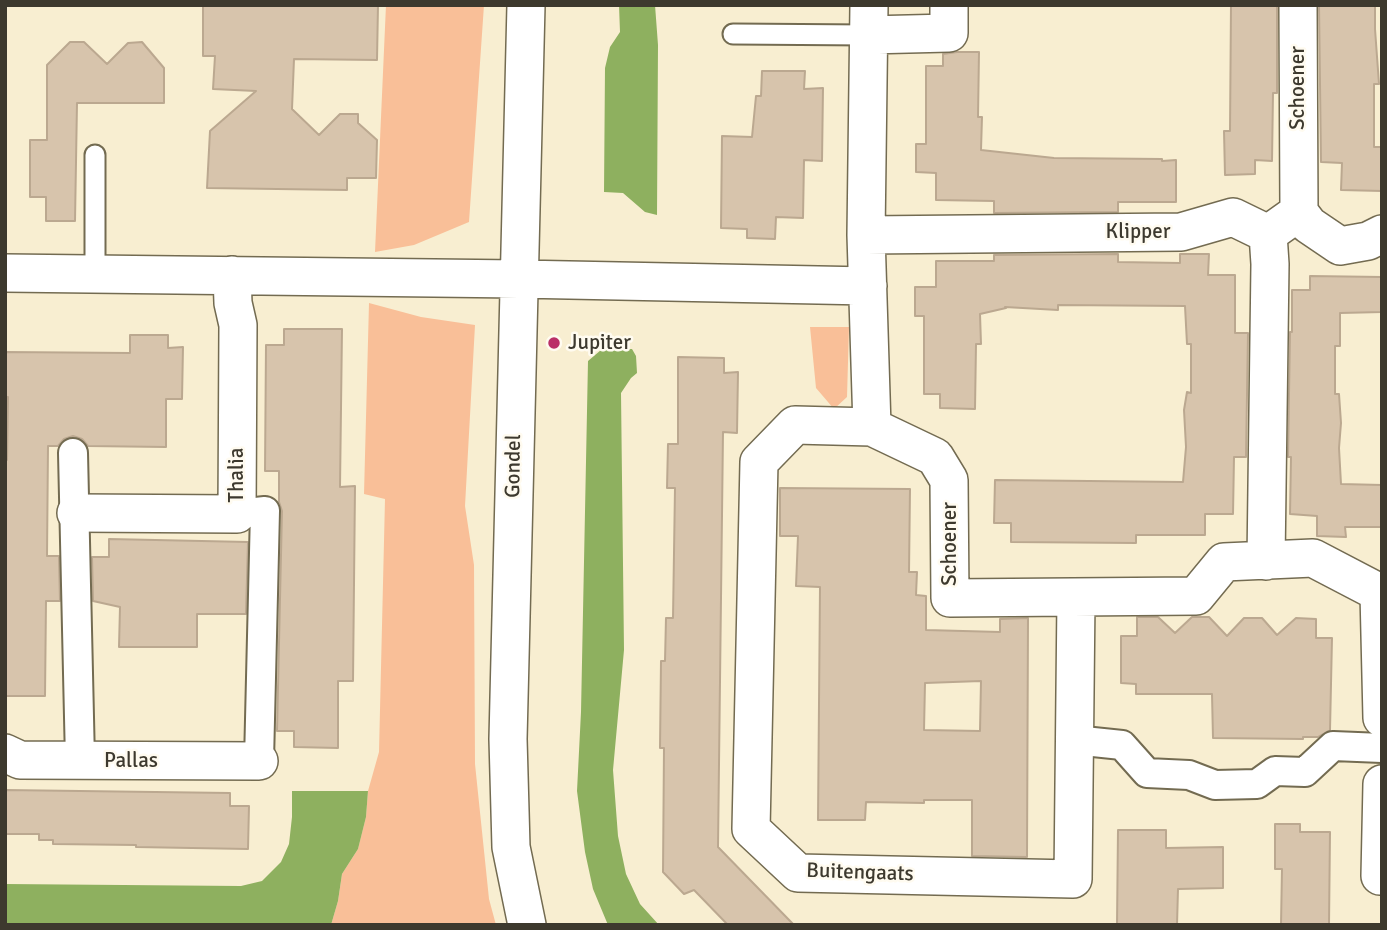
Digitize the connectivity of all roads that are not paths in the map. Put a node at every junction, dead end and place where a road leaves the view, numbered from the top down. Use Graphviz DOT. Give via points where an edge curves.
graph roads {
  1 [pos="526,5"];
  2 [pos="949,5"];
  3 [pos="1298,5"];
  4 [pos="869,20"];
  5 [pos="733,34"];
  6 [pos="95,155"];
  7 [pos="1299,212"];
  8 [pos="1268,234"];
  9 [pos="1382,234"];
  10 [pos="866,235"];
  11 [pos="5,273"];
  12 [pos="95,274"];
  13 [pos="232,275"];
  14 [pos="519,279"];
  15 [pos="868,286"];
  16 [pos="872,427"];
  17 [pos="73,453"];
  18 [pos="76,513"];
  19 [pos="236,514"];
  20 [pos="1266,561"];
  21 [pos="1380,593"];
  22 [pos="1076,598"];
  23 [pos="1382,718"];
  24 [pos="1074,740"];
  25 [pos="1382,748"];
  26 [pos="5,753"];
  27 [pos="80,761"];
  28 [pos="259,761"];
  29 [pos="1382,784"];
  30 [pos="1382,876"];
  31 [pos="527,925"];
  1 -- 14 [label="street, Gondel"];
  2 -- 4 [label="street" via="949,33"];
  3 -- 7 [label="street, Schoener"];
  4 -- 5 [label="lane"];
  4 -- 10 [label="street"];
  6 -- 12 [label="lane"];
  7 -- 8 [label="street"];
  7 -- 9 [label="street" via="1309,225 1340,246"];
  8 -- 10 [label="street, Klipper" via="1233,217 1181,232"];
  8 -- 20 [label="street"];
  10 -- 15 [label="street"];
  11 -- 12 [label="street"];
  12 -- 13 [label="street"];
  13 -- 14 [label="street"];
  13 -- 19 [label="street, Thalia" via="238,325"];
  14 -- 15 [label="street"];
  14 -- 31 [label="street, Gondel" via="508,739 511,847"];
  15 -- 16 [label="street"];
  16 -- 22 [label="street, Schoener" via="935,457 949,480 950,598"];
  16 -- 24 [label="street, Buitengaats" via="795,425 760,462 751,830 798,873 1073,879"];
  17 -- 18 [label="street"];
  18 -- 19 [label="street, Thalia"];
  18 -- 27 [label="street"];
  19 -- 28 [label="street" via="265,511"];
  20 -- 21 [label="street, Schoener" via="1313,558"];
  20 -- 22 [label="street, Schoener" via="1224,562 1196,596"];
  21 -- 23 [label="street"];
  22 -- 24 [label="street, Buitengaats"];
  24 -- 25 [label="street" via="1122,745 1147,773 1189,775 1215,785 1257,784 1275,771 1305,772 1333,746"];
  26 -- 27 [label="street, Pallas" via="20,760"];
  27 -- 28 [label="street, Pallas"];
  29 -- 30 [label="street"];
}
